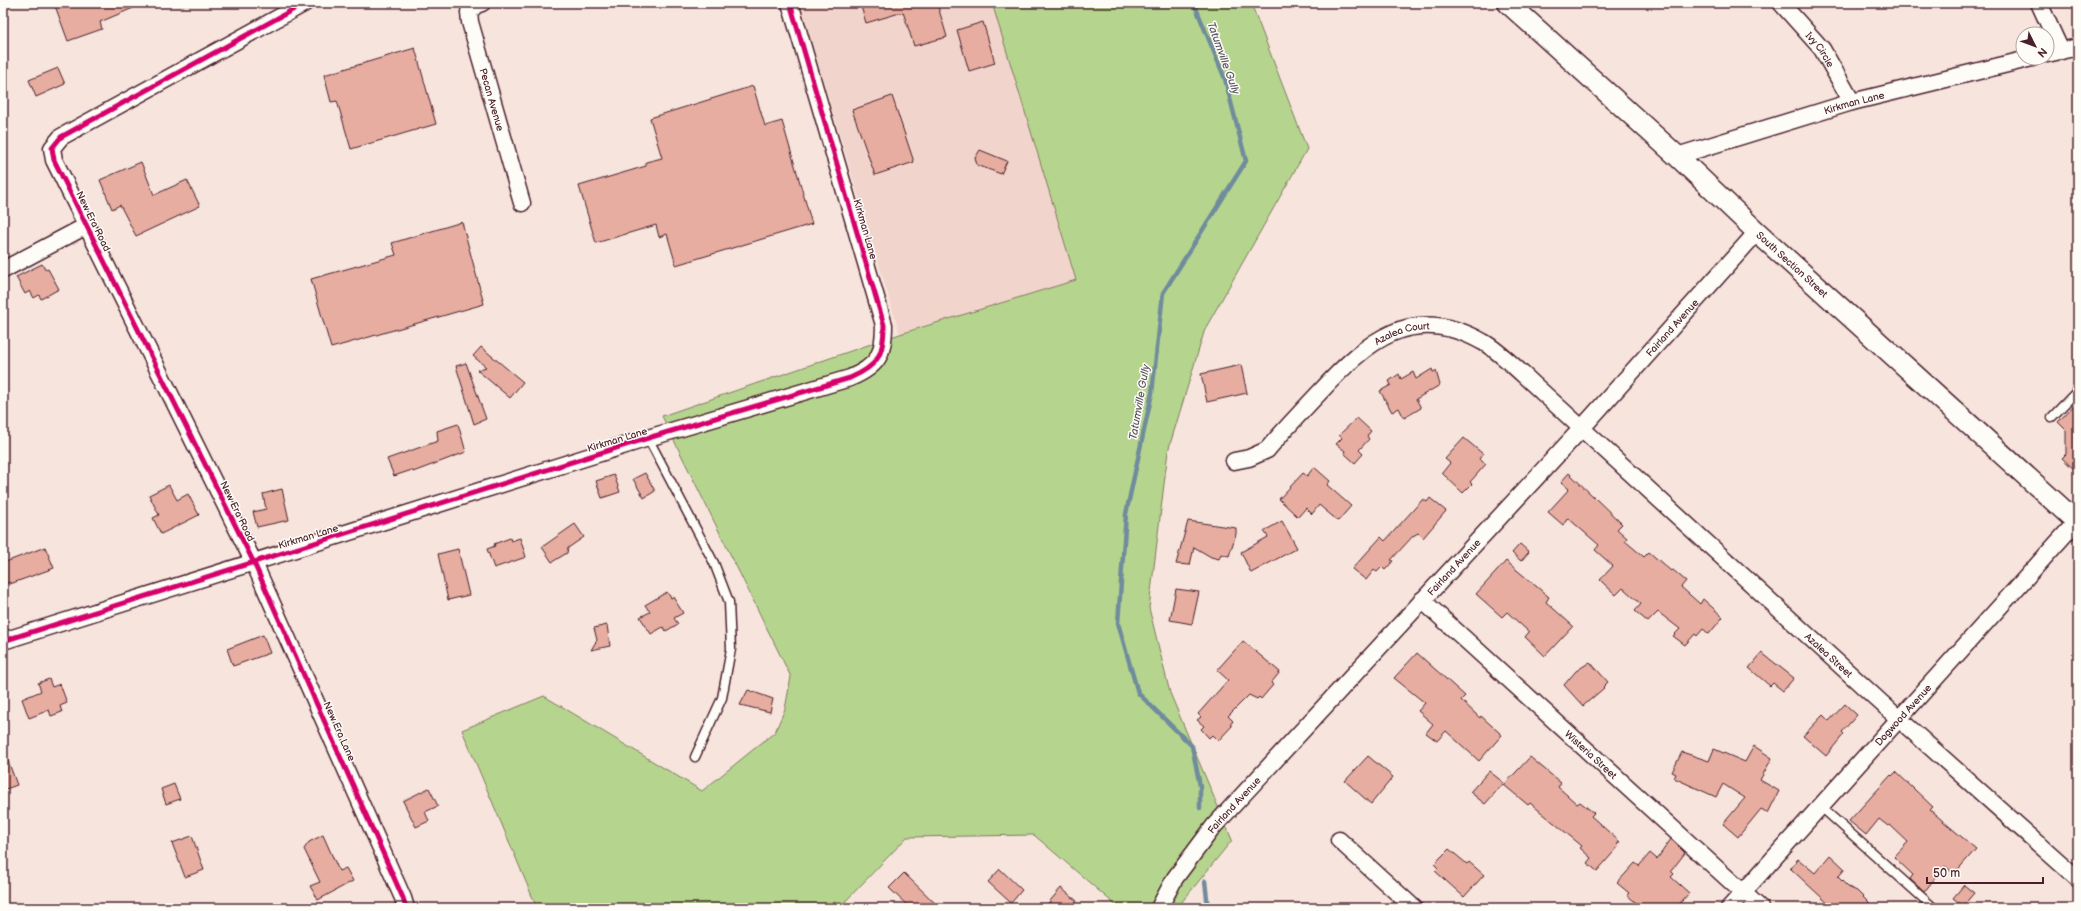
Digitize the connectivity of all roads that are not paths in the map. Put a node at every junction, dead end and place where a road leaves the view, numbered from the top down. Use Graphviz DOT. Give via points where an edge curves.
graph roads {
  1 [pos="305,3"];
  2 [pos="482,3"];
  3 [pos="790,3"];
  4 [pos="1508,3"];
  5 [pos="1782,3"];
  6 [pos="2039,3"];
  7 [pos="2068,51"];
  8 [pos="2015,62"];
  9 [pos="1852,102"];
  10 [pos="1677,156"];
  11 [pos="522,203"];
  12 [pos="86,226"];
  13 [pos="1757,232"];
  14 [pos="3,270"];
  15 [pos="2078,390"];
  16 [pos="2052,417"];
  17 [pos="1582,428"];
  18 [pos="648,438"];
  19 [pos="1234,461"];
  20 [pos="2077,523"];
  21 [pos="254,563"];
  22 [pos="1422,600"];
  23 [pos="3,642"];
  24 [pos="1899,718"];
  25 [pos="695,757"];
  26 [pos="1820,806"];
  27 [pos="1339,840"];
  28 [pos="2078,879"];
  29 [pos="1743,892"];
  30 [pos="406,908"];
  31 [pos="1159,908"];
  32 [pos="1414,908"];
  33 [pos="1729,908"];
  34 [pos="1760,908"];
  35 [pos="1934,908"];
  1 -- 12 [label="street, New Era Road" via="61,137 52,148 54,160"];
  2 -- 11 [label="street, Pecan Avenue" via="469,12 470,22"];
  3 -- 18 [label="street, Kirkman Lane" via="880,309 884,325 883,349 870,368 850,378"];
  4 -- 10 [label="street, South Section Street"];
  5 -- 9 [label="street, Ivy Circle" via="1822,49"];
  6 -- 7 [label="street"];
  8 -- 9 [label="street, Kirkman Lane"];
  9 -- 10 [label="street, Kirkman Lane"];
  10 -- 13 [label="street, South Section Street"];
  12 -- 14 [label="street"];
  12 -- 21 [label="street, New Era Road"];
  13 -- 17 [label="street, Fairland Avenue"];
  13 -- 20 [label="street, South Section Street"];
  15 -- 16 [label="lane"];
  17 -- 19 [label="street, Azalea Court" via="1484,343 1451,328 1416,327 1384,335 1368,346 1347,362 1266,450 1249,458"];
  17 -- 22 [label="street, Fairland Avenue"];
  17 -- 24 [label="street, Azalea Street"];
  18 -- 21 [label="street, Kirkman Lane"];
  18 -- 25 [label="lane" via="714,563 729,602 731,649 722,698"];
  20 -- 24 [label="street, Dogwood Avenue"];
  21 -- 23 [label="street, Kirkman Lane"];
  21 -- 30 [label="street, New Era Lane"];
  22 -- 29 [label="street, Wisteria Street"];
  22 -- 31 [label="street, Fairland Avenue" via="1214,826 1175,878"];
  24 -- 26 [label="street, Dogwood Avenue"];
  24 -- 28 [label="street, Azalea Street"];
  26 -- 29 [label="street, Dogwood Avenue"];
  26 -- 35 [label="lane"];
  27 -- 32 [label="street"];
  29 -- 33 [label="street, Dogwood Avenue"];
  29 -- 34 [label="street, Wisteria Street"];
}
